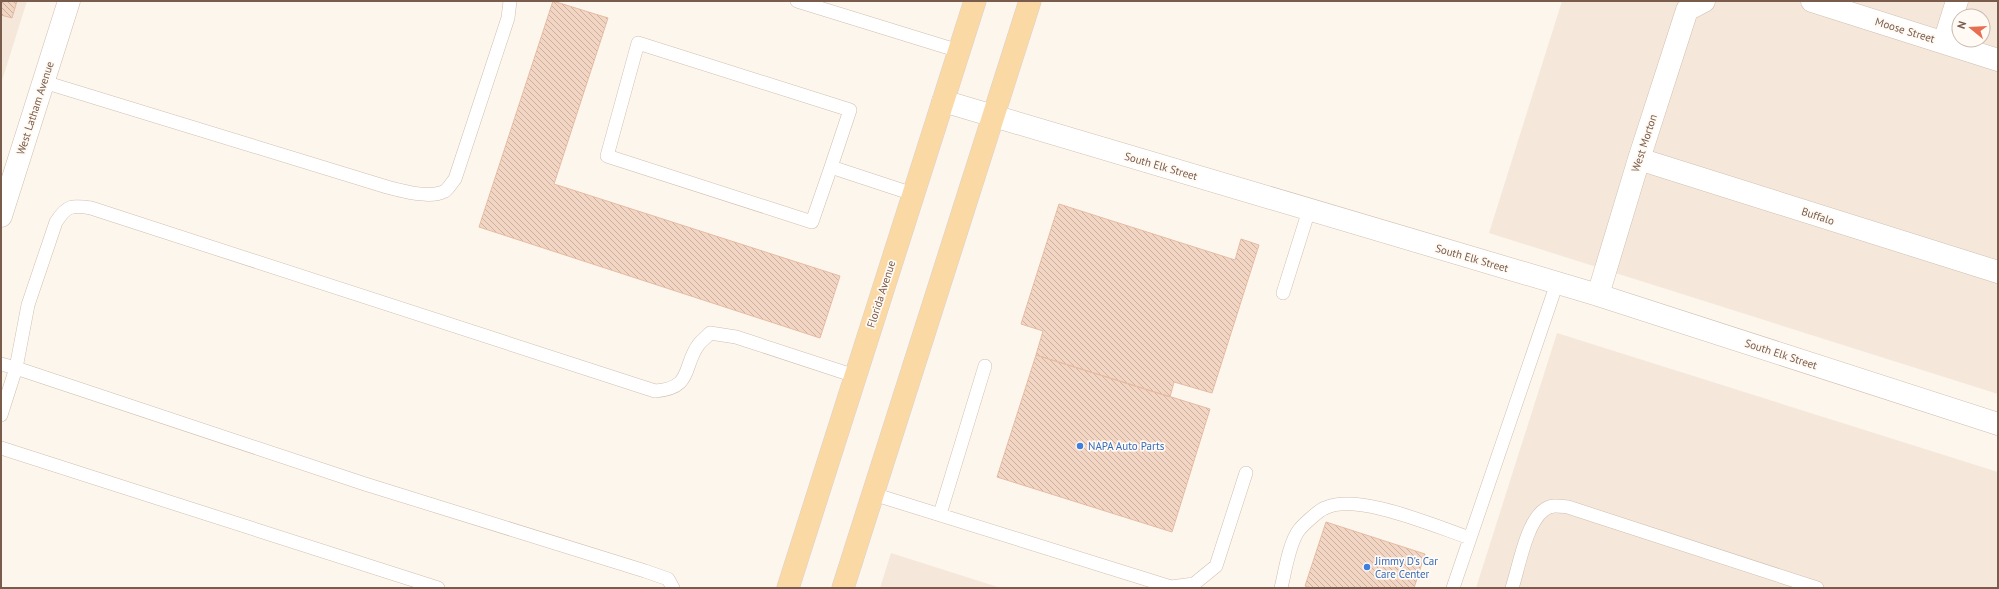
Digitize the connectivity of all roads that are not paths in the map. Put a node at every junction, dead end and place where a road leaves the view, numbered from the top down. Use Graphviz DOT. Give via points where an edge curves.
graph roads {
  1 [pos="70,1"];
  2 [pos="510,1"];
  3 [pos="797,1"];
  4 [pos="975,1"];
  5 [pos="1030,1"];
  6 [pos="1704,1"];
  7 [pos="1812,1"];
  8 [pos="1957,1"];
  9 [pos="1944,42"];
  10 [pos="959,51"];
  11 [pos="1998,60"];
  12 [pos="44,82"];
  13 [pos="943,101"];
  14 [pos="994,117"];
  15 [pos="1639,159"];
  16 [pos="831,167"];
  17 [pos="913,194"];
  18 [pos="1309,210"];
  19 [pos="1,216"];
  20 [pos="1998,272"];
  21 [pos="1556,282"];
  22 [pos="1283,293"];
  23 [pos="1598,295"];
  24 [pos="1,364"];
  25 [pos="985,366"];
  26 [pos="16,368"];
  27 [pos="856,376"];
  28 [pos="1,415"];
  29 [pos="1998,424"];
  30 [pos="1,448"];
  31 [pos="1246,473"];
  32 [pos="873,494"];
  33 [pos="940,514"];
  34 [pos="1470,538"];
  35 [pos="438,588"];
  36 [pos="673,588"];
  37 [pos="788,588"];
  38 [pos="843,588"];
  39 [pos="1281,588"];
  40 [pos="1453,588"];
  41 [pos="1512,588"];
  42 [pos="1817,588"];
  1 -- 12 [label="street, West Latham Avenue"];
  2 -- 12 [label="lane" via="508,18 455,179 445,191 429,194 414,194"];
  3 -- 10 [label="lane"];
  4 -- 10 [label="main road, Florida Avenue"];
  5 -- 14 [label="main road"];
  6 -- 15 [label="street, West Morton" via="1687,10"];
  7 -- 9 [label="street, Moose Street"];
  8 -- 9 [label="street"];
  9 -- 11 [label="street, Moose Street"];
  10 -- 13 [label="main road, Florida Avenue"];
  12 -- 19 [label="street, West Latham Avenue"];
  13 -- 14 [label="street, South Elk Street"];
  13 -- 17 [label="main road, Florida Avenue"];
  14 -- 18 [label="street, South Elk Street"];
  14 -- 32 [label="main road"];
  15 -- 20 [label="street, Buffalo"];
  15 -- 23 [label="street, West Morton"];
  16 -- 16 [label="lane" via="850,110 638,43 607,156 812,222"];
  16 -- 17 [label="lane"];
  17 -- 27 [label="main road, Florida Avenue"];
  18 -- 21 [label="street, South Elk Street"];
  18 -- 22 [label="lane"];
  21 -- 23 [label="street, South Elk Street"];
  21 -- 34 [label="lane"];
  23 -- 29 [label="street, South Elk Street"];
  24 -- 26 [label="lane"];
  25 -- 33 [label="lane"];
  26 -- 27 [label="lane" via="28,305 56,222 64,210 75,206 91,208 655,391 668,390 684,378 698,345 710,333 736,337"];
  26 -- 28 [label="lane"];
  26 -- 36 [label="lane" via="365,484 645,571 668,579"];
  27 -- 37 [label="main road, Florida Avenue"];
  30 -- 35 [label="lane"];
  31 -- 33 [label="lane" via="1216,566 1194,584 1170,587"];
  32 -- 33 [label="lane"];
  32 -- 38 [label="main road"];
  34 -- 39 [label="lane" via="1384,509 1348,503 1325,508 1299,530 1287,559"];
  34 -- 40 [label="lane"];
  41 -- 42 [label="lane" via="1535,521 1545,509 1560,506"];
}
